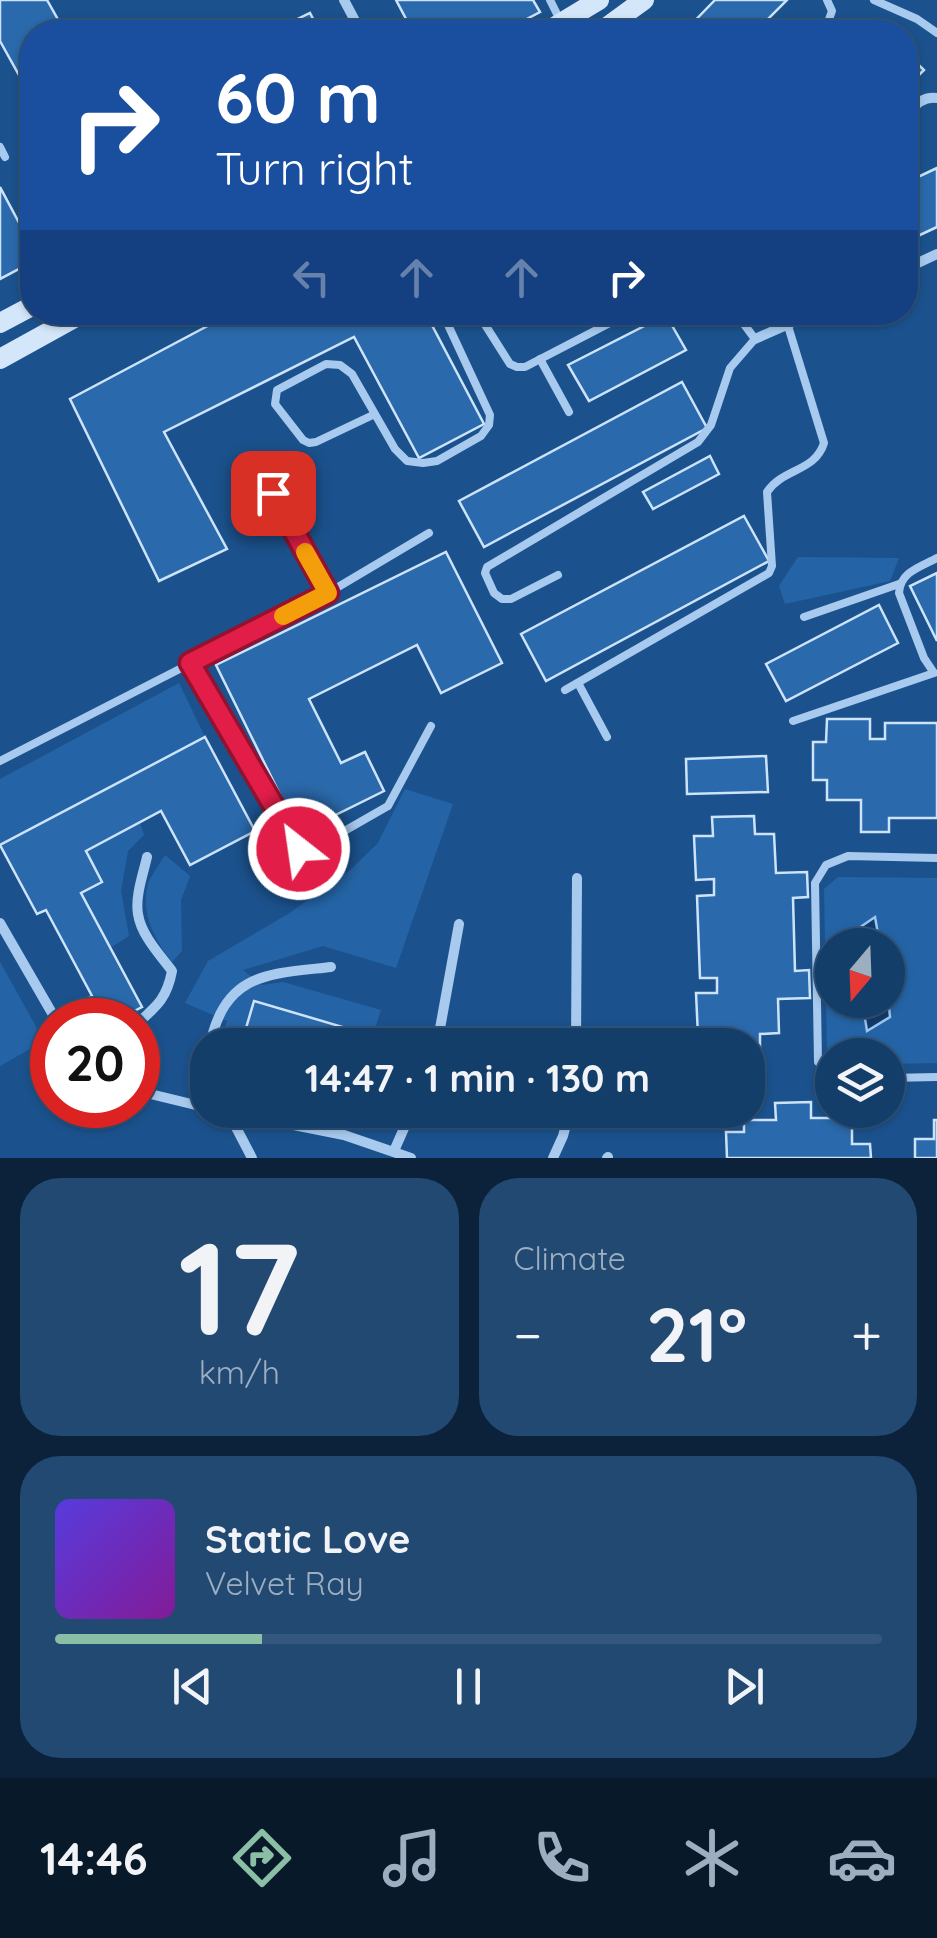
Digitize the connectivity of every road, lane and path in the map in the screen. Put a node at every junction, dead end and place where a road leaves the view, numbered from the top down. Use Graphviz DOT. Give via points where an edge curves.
graph roads {
  1 [pos="599,0"];
  2 [pos="644,0"];
  3 [pos="874,0"];
  4 [pos="567,20"];
  5 [pos="616,20"];
  6 [pos="937,33"];
  7 [pos="0,147"];
  8 [pos="5,157"];
  9 [pos="61,325"];
  10 [pos="448,325"];
  11 [pos="487,325"];
  12 [pos="605,325"];
  13 [pos="746,325"];
  14 [pos="788,326"];
  15 [pos="755,338"];
  16 [pos="0,359"];
  17 [pos="540,359"];
  18 [pos="569,412"];
  19 [pos="374,414"];
  20 [pos="273,493"];
  21 [pos="429,533"];
  22 [pos="937,558"];
  23 [pos="558,575"];
  24 [pos="899,584"];
  25 [pos="328,593"];
  26 [pos="804,616"];
  27 [pos="190,663"];
  28 [pos="936,674"];
  29 [pos="578,683"];
  30 [pos="565,690"];
  31 [pos="793,722"];
  32 [pos="431,726"];
  33 [pos="606,737"];
  34 [pos="0,761"];
  35 [pos="146,857"];
  36 [pos="937,858"];
  37 [pos="577,878"];
  38 [pos="0,923"];
  39 [pos="459,924"];
  40 [pos="331,968"];
  41 [pos="43,998"];
  42 [pos="160,1003"];
  43 [pos="213,1028"];
  44 [pos="441,1028"];
  45 [pos="576,1028"];
  46 [pos="818,1038"];
  47 [pos="937,1077"];
  48 [pos="905,1078"];
  49 [pos="160,1096"];
  50 [pos="190,1103"];
  51 [pos="233,1128"];
  52 [pos="309,1128"];
  53 [pos="404,1128"];
  54 [pos="566,1128"];
  55 [pos="394,1151"];
  56 [pos="252,1158"];
  57 [pos="411,1158"];
  58 [pos="553,1158"];
  1 -- 4 [label="main road"];
  2 -- 5 [label="main road"];
  3 -- 6 [label="lane"];
  7 -- 8 [label="lane"];
  9 -- 16 [label="main road"];
  10 -- 19 [label="lane" via="490,414 482,436 437,460 407,461"];
  11 -- 17 [label="lane" via="510,364 525,367"];
  12 -- 17 [label="lane"];
  13 -- 15 [label="lane"];
  14 -- 15 [label="street"];
  14 -- 29 [label="lane" via="824,444 816,460 767,492 769,573"];
  15 -- 23 [label="lane" via="730,368 711,425 698,442 485,573 502,599"];
  17 -- 18 [label="lane"];
  19 -- 19 [label="lane" via="309,443 275,397 326,364 340,364"];
  20 -- 25 [label="lane"];
  21 -- 25 [label="lane"];
  22 -- 24 [label="lane"];
  24 -- 26 [label="lane"];
  24 -- 28 [label="lane" via="924,658"];
  25 -- 27 [label="lane"];
  27 -- 32 [label="lane" via="299,849 313,849 388,806"];
  27 -- 34 [label="lane"];
  28 -- 31 [label="lane"];
  29 -- 30 [label="lane"];
  29 -- 33 [label="lane"];
  35 -- 42 [label="street" via="138,916 172,971"];
  36 -- 46 [label="lane" via="848,856 826,865 815,883"];
  37 -- 45 [label="street"];
  38 -- 41 [label="street"];
  39 -- 44 [label="street"];
  40 -- 43 [label="street" via="268,974 236,990"];
  47 -- 48 [label="lane"];
  49 -- 50 [label="street"];
  51 -- 56 [label="street"];
  52 -- 55 [label="street"];
  53 -- 55 [label="street"];
  54 -- 58 [label="street"];
  55 -- 57 [label="street"];
}
